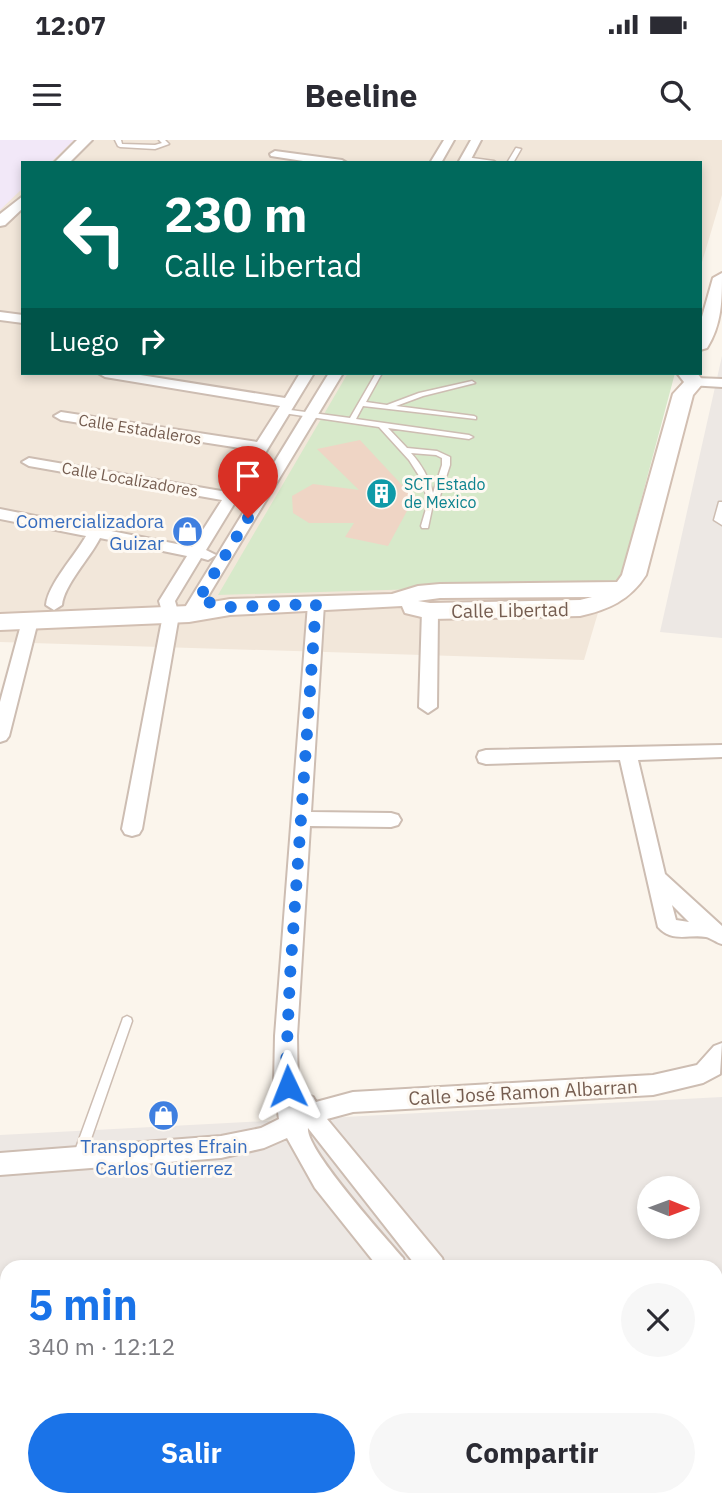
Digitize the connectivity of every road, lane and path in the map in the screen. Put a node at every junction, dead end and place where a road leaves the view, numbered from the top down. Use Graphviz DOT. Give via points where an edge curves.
graph roads {
  1 [pos="85,140"];
  2 [pos="118,140"];
  3 [pos="162,140"];
  4 [pos="449,140"];
  5 [pos="477,140"];
  6 [pos="518,149"];
  7 [pos="275,154"];
  8 [pos="63,161"];
  9 [pos="327,161"];
  10 [pos="436,161"];
  11 [pos="464,161"];
  12 [pos="511,161"];
  13 [pos="21,202"];
  14 [pos="0,222"];
  15 [pos="722,278"];
  16 [pos="0,316"];
  17 [pos="21,319"];
  18 [pos="702,340"];
  19 [pos="116,375"];
  20 [pos="306,375"];
  21 [pos="335,375"];
  22 [pos="378,375"];
  23 [pos="690,377"];
  24 [pos="472,383"];
  25 [pos="722,383"];
  26 [pos="362,404"];
  27 [pos="285,407"];
  28 [pos="387,407"];
  29 [pos="310,414"];
  30 [pos="61,416"];
  31 [pos="474,418"];
  32 [pos="352,420"];
  33 [pos="381,424"];
  34 [pos="469,437"];
  35 [pos="261,447"];
  36 [pos="403,450"];
  37 [pos="29,462"];
  38 [pos="230,497"];
  39 [pos="722,504"];
  40 [pos="432,509"];
  41 [pos="0,514"];
  42 [pos="722,523"];
  43 [pos="425,526"];
  44 [pos="95,532"];
  45 [pos="197,552"];
  46 [pos="222,560"];
  47 [pos="623,589"];
  48 [pos="394,601"];
  49 [pos="316,604"];
  50 [pos="54,605"];
  51 [pos="0,606"];
  52 [pos="181,608"];
  53 [pos="430,611"];
  54 [pos="30,621"];
  55 [pos="0,622"];
  56 [pos="428,707"];
  57 [pos="0,736"];
  58 [pos="722,751"];
  59 [pos="628,754"];
  60 [pos="486,757"];
  61 [pos="301,818"];
  62 [pos="391,820"];
  63 [pos="132,829"];
  64 [pos="716,932"];
  65 [pos="127,1021"];
  66 [pos="722,1053"];
  67 [pos="301,1120"];
  68 [pos="78,1159"];
  69 [pos="0,1164"];
  70 [pos="388,1260"];
  71 [pos="427,1260"];
  1 -- 8 [label="street"];
  2 -- 3 [label="lane" via="121,145 151,147 165,146"];
  4 -- 10 [label="street"];
  5 -- 11 [label="street"];
  6 -- 12 [label="lane"];
  7 -- 9 [label="street"];
  13 -- 14 [label="street"];
  15 -- 18 [label="main road"];
  16 -- 17 [label="street"];
  19 -- 27 [label="street"];
  20 -- 27 [label="street"];
  21 -- 29 [label="street"];
  22 -- 26 [label="lane"];
  23 -- 25 [label="street"];
  23 -- 47 [label="main road" via="634,575"];
  24 -- 28 [label="lane"];
  26 -- 28 [label="lane"];
  26 -- 32 [label="lane"];
  27 -- 29 [label="lane"];
  27 -- 35 [label="street"];
  28 -- 31 [label="lane"];
  29 -- 32 [label="lane"];
  29 -- 46 [label="street"];
  30 -- 35 [label="street, Calle Estadaleros"];
  32 -- 33 [label="lane"];
  33 -- 34 [label="lane"];
  33 -- 36 [label="lane"];
  35 -- 38 [label="street"];
  36 -- 40 [label="lane" via="430,486"];
  36 -- 40 [label="lane" via="446,457"];
  37 -- 38 [label="street, Calle Localizadores"];
  38 -- 45 [label="street"];
  39 -- 42 [label="lane" via="718,520"];
  40 -- 43 [label="lane"];
  41 -- 44 [label="street"];
  44 -- 45 [label="street"];
  44 -- 50 [label="street" via="55,596"];
  45 -- 46 [label="street"];
  45 -- 52 [label="street"];
  46 -- 52 [label="street"];
  47 -- 48 [label="main road, Calle Libertad" via="429,592"];
  47 -- 53 [label="main road, Calle Libertad" via="590,607"];
  48 -- 49 [label="main road, Calle Libertad"];
  48 -- 53 [label="main road, Calle Libertad"];
  49 -- 52 [label="main road, Calle Libertad"];
  49 -- 61 [label="street"];
  50 -- 51 [label="main road, Calle Libertad"];
  50 -- 52 [label="main road, Calle Libertad"];
  52 -- 54 [label="main road, Calle Libertad"];
  52 -- 63 [label="street"];
  53 -- 56 [label="street"];
  54 -- 55 [label="main road, Calle Libertad"];
  54 -- 57 [label="street"];
  58 -- 59 [label="street"];
  59 -- 60 [label="street"];
  59 -- 64 [label="street" via="656,878"];
  61 -- 62 [label="street"];
  61 -- 67 [label="street" via="286,1067"];
  65 -- 68 [label="lane"];
  66 -- 67 [label="street, Calle José Ramon Albarran" via="703,1073 653,1085 353,1102 333,1105"];
  67 -- 68 [label="street, Calle José Ramon Albarran" via="264,1138 220,1147"];
  67 -- 70 [label="street" via="320,1174"];
  67 -- 71 [label="street" via="327,1138"];
  68 -- 69 [label="street, Calle José Ramon Albarran"];
}
